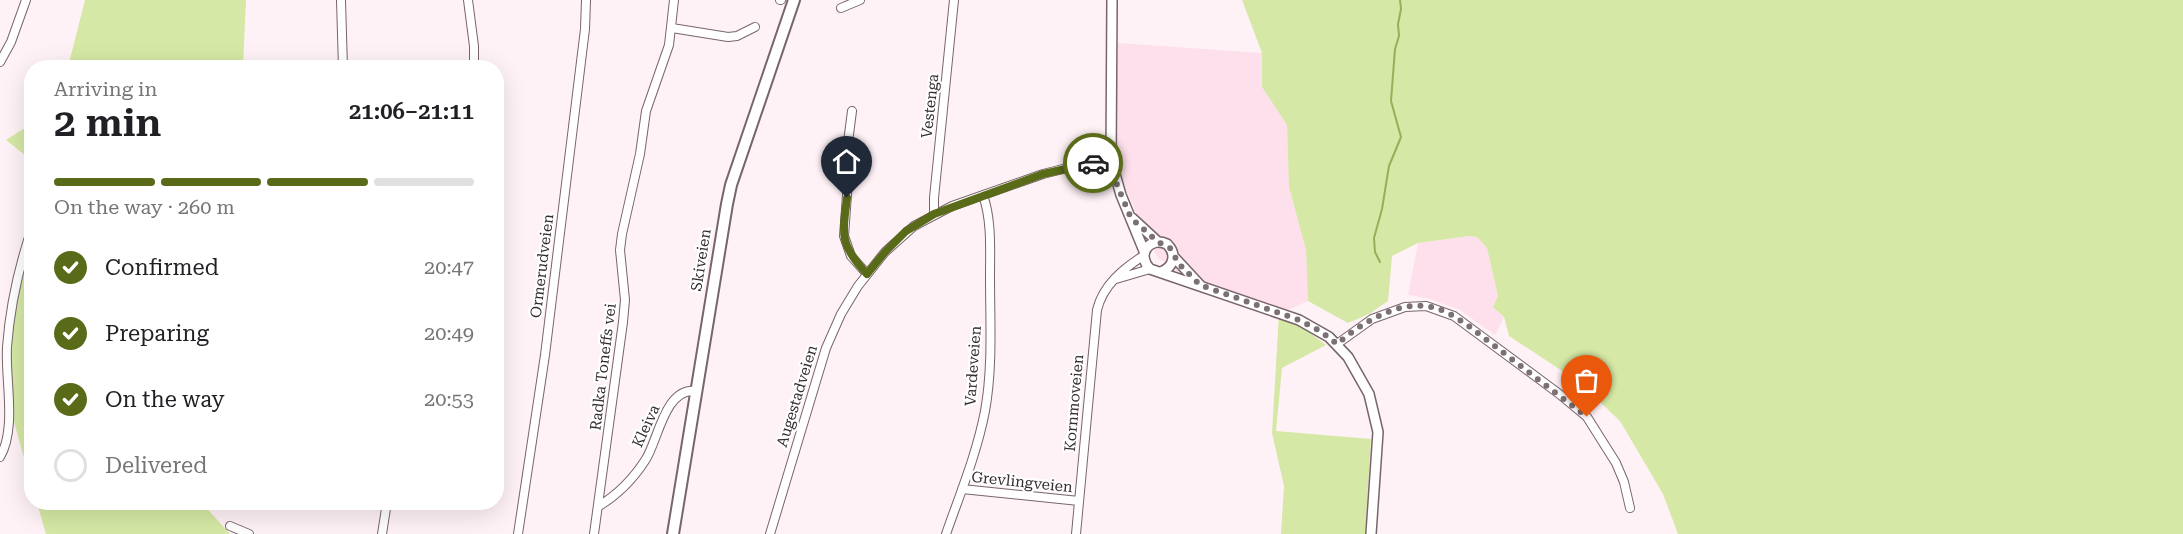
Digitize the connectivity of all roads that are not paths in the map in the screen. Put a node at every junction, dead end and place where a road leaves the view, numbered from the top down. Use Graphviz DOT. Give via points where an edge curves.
graph roads {
  1 [pos="26,0"];
  2 [pos="341,0"];
  3 [pos="468,0"];
  4 [pos="586,0"];
  5 [pos="674,0"];
  6 [pos="794,0"];
  7 [pos="860,0"];
  8 [pos="954,0"];
  9 [pos="1112,0"];
  10 [pos="842,8"];
  11 [pos="755,27"];
  12 [pos="672,28"];
  13 [pos="343,60"];
  14 [pos="474,60"];
  15 [pos="0,62"];
  16 [pos="852,111"];
  17 [pos="1111,160"];
  18 [pos="983,195"];
  19 [pos="934,214"];
  20 [pos="1131,218"];
  21 [pos="1158,242"];
  22 [pos="1144,254"];
  23 [pos="1173,256"];
  24 [pos="24,257"];
  25 [pos="1150,269"];
  26 [pos="1161,272"];
  27 [pos="867,274"];
  28 [pos="1114,280"];
  29 [pos="1200,285"];
  30 [pos="1337,344"];
  31 [pos="695,391"];
  32 [pos="0,457"];
  33 [pos="962,489"];
  34 [pos="1079,501"];
  35 [pos="599,506"];
  36 [pos="1630,508"];
  37 [pos="386,510"];
  38 [pos="230,526"];
  39 [pos="249,534"];
  40 [pos="382,534"];
  41 [pos="518,534"];
  42 [pos="594,534"];
  43 [pos="673,534"];
  44 [pos="770,534"];
  45 [pos="946,534"];
  46 [pos="1076,534"];
  47 [pos="1371,534"];
  1 -- 15 [label="street" via="12,42"];
  2 -- 13 [label="street"];
  3 -- 14 [label="street"];
  4 -- 41 [label="street, Ormerudveien" via="545,356"];
  5 -- 12 [label="street, Radka Toneffs vei"];
  6 -- 31 [label="main road, Skiveien" via="731,185"];
  7 -- 10 [label="street"];
  8 -- 19 [label="street, Vestenga"];
  9 -- 17 [label="street"];
  11 -- 12 [label="street" via="728,37"];
  12 -- 35 [label="street, Radka Toneffs vei" via="646,111 622,234 625,300"];
  16 -- 27 [label="street" via="844,236 851,256"];
  17 -- 18 [label="street, Augestadveien" via="1067,168"];
  17 -- 20 [label="street"];
  18 -- 19 [label="street, Augestadveien"];
  18 -- 33 [label="street, Vardeveien" via="989,221 988,386"];
  19 -- 27 [label="street, Augestadveien" via="906,231"];
  20 -- 21 [label="street"];
  20 -- 22 [label="street"];
  21 -- 22 [label="street" via="1148,245"];
  21 -- 23 [label="street" via="1170,248"];
  22 -- 25 [label="street"];
  22 -- 28 [label="street, Kornmoveien"];
  23 -- 26 [label="street" via="1170,266"];
  23 -- 29 [label="street"];
  24 -- 32 [label="street" via="9,323 8,436"];
  25 -- 26 [label="street"];
  25 -- 28 [label="street"];
  26 -- 29 [label="street"];
  27 -- 44 [label="street, Augestadveien" via="841,314 826,348"];
  28 -- 34 [label="street, Kornmoveien" via="1096,310"];
  29 -- 30 [label="street" via="1299,320"];
  30 -- 36 [label="street" via="1372,319 1401,309 1426,306 1455,316 1587,417 1616,463"];
  30 -- 47 [label="street" via="1362,379 1377,423"];
  31 -- 35 [label="street, Kleiva" via="678,396 665,414 647,458 617,494"];
  31 -- 43 [label="main road, Skiveien"];
  33 -- 34 [label="street, Grevlingveien"];
  33 -- 45 [label="street, Vardeveien"];
  34 -- 46 [label="street, Kornmoveien"];
  35 -- 42 [label="street, Radka Toneffs vei"];
  37 -- 40 [label="street"];
  38 -- 39 [label="street"];
}
